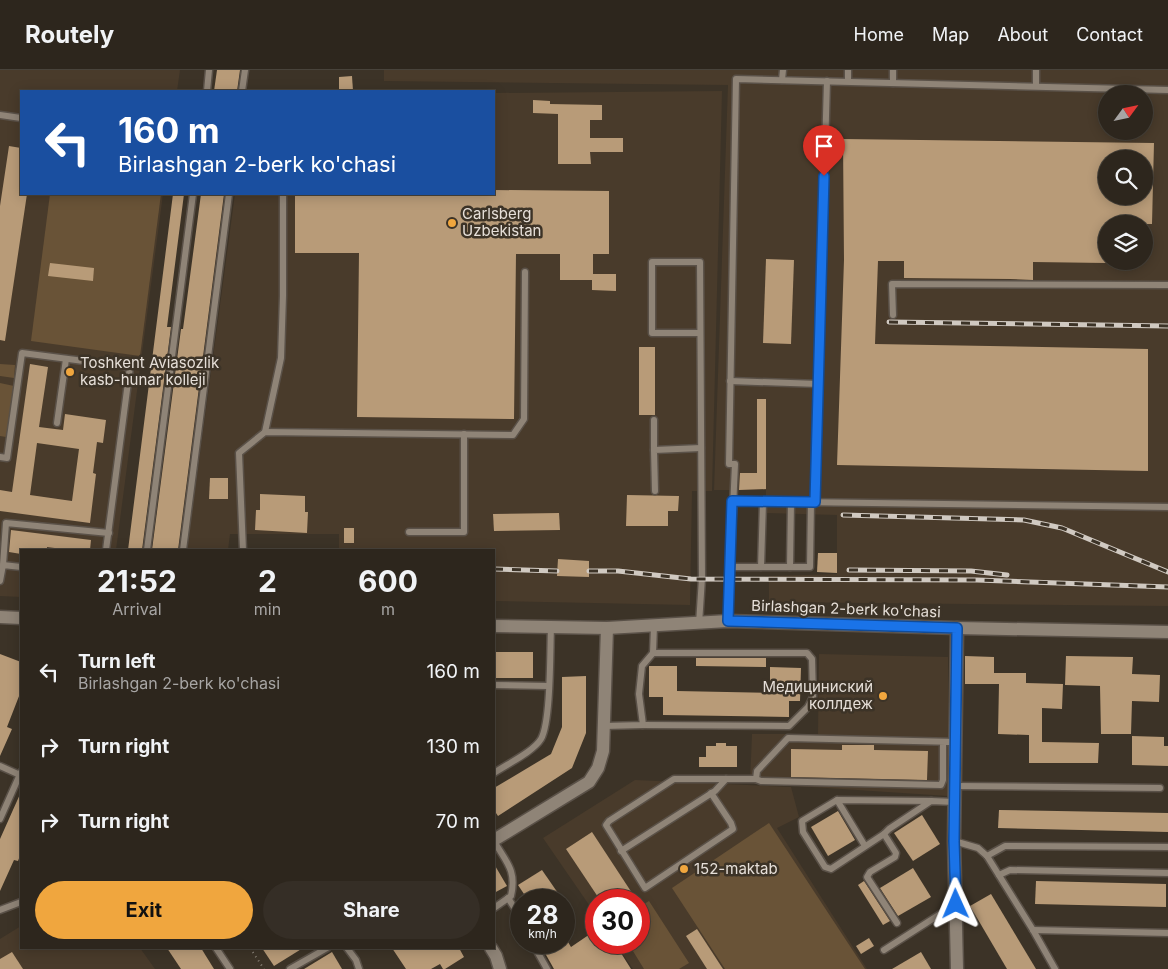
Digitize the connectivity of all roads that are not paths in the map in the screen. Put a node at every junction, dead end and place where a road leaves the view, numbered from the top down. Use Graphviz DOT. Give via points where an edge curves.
graph roads {
  1 [pos="209,70"];
  2 [pos="245,70"];
  3 [pos="782,70"];
  4 [pos="848,70"];
  5 [pos="893,70"];
  6 [pos="1036,70"];
  7 [pos="782,80"];
  8 [pos="827,81"];
  9 [pos="848,82"];
  10 [pos="893,83"];
  11 [pos="1036,86"];
  12 [pos="206,90"];
  13 [pos="242,90"];
  14 [pos="1168,90"];
  15 [pos="0,115"];
  16 [pos="20,118"];
  17 [pos="193,195"];
  18 [pos="229,195"];
  19 [pos="283,195"];
  20 [pos="525,272"];
  21 [pos="1168,285"];
  22 [pos="893,315"];
  23 [pos="700,333"];
  24 [pos="66,359"];
  25 [pos="730,381"];
  26 [pos="819,384"];
  27 [pos="654,420"];
  28 [pos="57,423"];
  29 [pos="265,432"];
  30 [pos="464,434"];
  31 [pos="701,448"];
  32 [pos="654,450"];
  33 [pos="0,457"];
  34 [pos="655,491"];
  35 [pos="732,501"];
  36 [pos="763,502"];
  37 [pos="791,502"];
  38 [pos="813,502"];
  39 [pos="1168,507"];
  40 [pos="409,532"];
  41 [pos="108,533"];
  42 [pos="106,549"];
  43 [pos="147,549"];
  44 [pos="183,549"];
  45 [pos="244,549"];
  46 [pos="3,565"];
  47 [pos="20,567"];
  48 [pos="729,567"];
  49 [pos="761,567"];
  50 [pos="790,567"];
  51 [pos="0,581"];
  52 [pos="0,617"];
  53 [pos="20,618"];
  54 [pos="728,621"];
  55 [pos="699,624"];
  56 [pos="495,626"];
  57 [pos="654,626"];
  58 [pos="551,627"];
  59 [pos="607,628"];
  60 [pos="957,628"];
  61 [pos="1168,632"];
  62 [pos="653,653"];
  63 [pos="495,685"];
  64 [pos="548,686"];
  65 [pos="643,725"];
  66 [pos="604,726"];
  67 [pos="949,742"];
  68 [pos="0,766"];
  69 [pos="495,772"];
  70 [pos="20,773"];
  71 [pos="20,775"];
  72 [pos="726,779"];
  73 [pos="756,779"];
  74 [pos="956,786"];
  75 [pos="1160,788"];
  76 [pos="711,793"];
  77 [pos="837,800"];
  78 [pos="930,801"];
  79 [pos="955,802"];
  80 [pos="0,819"];
  81 [pos="884,834"];
  82 [pos="495,840"];
  83 [pos="954,841"];
  84 [pos="495,843"];
  85 [pos="865,846"];
  86 [pos="1168,847"];
  87 [pos="621,850"];
  88 [pos="987,856"];
  89 [pos="1168,872"];
  90 [pos="999,875"];
  91 [pos="508,898"];
  92 [pos="510,901"];
  93 [pos="20,902"];
  94 [pos="956,904"];
  95 [pos="495,907"];
  96 [pos="0,910"];
  97 [pos="897,923"];
  98 [pos="1033,930"];
  99 [pos="1168,933"];
  100 [pos="217,949"];
  101 [pos="321,949"];
  102 [pos="348,949"];
  103 [pos="492,949"];
  104 [pos="884,950"];
  105 [pos="539,954"];
  106 [pos="230,969"];
  107 [pos="290,969"];
  108 [pos="359,969"];
  109 [pos="500,969"];
  110 [pos="548,969"];
  111 [pos="957,969"];
  112 [pos="1055,969"];
  1 -- 12 [label="lane"];
  2 -- 13 [label="lane"];
  3 -- 7 [label="lane"];
  4 -- 9 [label="lane"];
  5 -- 10 [label="lane"];
  6 -- 11 [label="lane"];
  7 -- 8 [label="lane"];
  7 -- 25 [label="lane" via="736,79"];
  8 -- 9 [label="lane"];
  8 -- 26 [label="lane"];
  9 -- 10 [label="lane"];
  10 -- 11 [label="lane"];
  11 -- 14 [label="lane"];
  15 -- 16 [label="lane"];
  17 -- 43 [label="lane"];
  18 -- 44 [label="lane"];
  19 -- 29 [label="lane" via="281,358"];
  20 -- 30 [label="lane" via="524,419 513,435"];
  21 -- 22 [label="lane" via="892,284"];
  23 -- 23 [label="lane" via="700,262 652,262 652,333"];
  23 -- 31 [label="lane"];
  24 -- 28 [label="lane"];
  24 -- 33 [label="lane" via="22,353 8,458"];
  24 -- 41 [label="lane" via="130,367"];
  25 -- 26 [label="lane"];
  25 -- 35 [label="lane" via="729,464 735,464"];
  26 -- 38 [label="lane"];
  27 -- 32 [label="lane"];
  29 -- 30 [label="lane"];
  29 -- 45 [label="lane" via="239,453"];
  30 -- 40 [label="lane" via="464,532"];
  31 -- 32 [label="lane"];
  31 -- 55 [label="lane"];
  32 -- 34 [label="lane"];
  35 -- 36 [label="lane"];
  35 -- 48 [label="lane"];
  36 -- 37 [label="lane"];
  36 -- 49 [label="lane"];
  37 -- 38 [label="lane"];
  37 -- 50 [label="lane"];
  38 -- 39 [label="lane"];
  38 -- 50 [label="lane" via="810,567"];
  41 -- 42 [label="lane"];
  41 -- 46 [label="lane" via="6,523"];
  46 -- 47 [label="lane"];
  46 -- 51 [label="lane"];
  48 -- 49 [label="lane"];
  48 -- 54 [label="lane"];
  49 -- 50 [label="lane"];
  52 -- 53 [label="street"];
  54 -- 55 [label="street, Birlashgan 2-berk ko'chasi"];
  54 -- 60 [label="street, Birlashgan 2-berk ko'chasi"];
  55 -- 57 [label="street, Birlashgan 2-berk ko'chasi"];
  56 -- 58 [label="street, Birlashgan 2-berk ko'chasi"];
  57 -- 59 [label="street, Birlashgan 2-berk ko'chasi"];
  57 -- 62 [label="lane"];
  58 -- 59 [label="street, Birlashgan 2-berk ko'chasi"];
  58 -- 64 [label="lane"];
  59 -- 66 [label="street"];
  60 -- 61 [label="street, Birlashgan 2-berk ko'chasi"];
  60 -- 67 [label="street"];
  62 -- 65 [label="lane" via="642,666"];
  62 -- 65 [label="lane" via="807,653 812,659 813,697 789,726"];
  63 -- 64 [label="lane"];
  64 -- 69 [label="lane" via="547,722 541,739"];
  65 -- 66 [label="lane"];
  66 -- 82 [label="street" via="598,768 589,782"];
  67 -- 73 [label="lane" via="788,738 757,771"];
  67 -- 73 [label="lane" via="941,785"];
  67 -- 74 [label="street"];
  68 -- 70 [label="lane"];
  71 -- 80 [label="lane"];
  72 -- 73 [label="lane"];
  72 -- 76 [label="lane"];
  72 -- 87 [label="lane" via="674,779 609,821 606,825"];
  74 -- 75 [label="lane"];
  74 -- 79 [label="street"];
  76 -- 87 [label="lane"];
  76 -- 87 [label="lane" via="732,829 645,888"];
  77 -- 78 [label="lane"];
  77 -- 85 [label="lane"];
  77 -- 85 [label="lane" via="802,821 803,832 825,867 831,868"];
  78 -- 79 [label="lane"];
  78 -- 81 [label="lane"];
  79 -- 83 [label="street"];
  81 -- 85 [label="lane"];
  81 -- 97 [label="lane" via="896,853 895,857 867,877"];
  83 -- 88 [label="lane" via="978,848"];
  83 -- 94 [label="street"];
  84 -- 91 [label="lane" via="512,872 514,884"];
  86 -- 88 [label="lane" via="1005,846"];
  88 -- 90 [label="lane"];
  89 -- 90 [label="lane" via="1010,870"];
  90 -- 98 [label="lane"];
  91 -- 92 [label="lane"];
  91 -- 95 [label="lane"];
  93 -- 96 [label="lane"];
  94 -- 104 [label="lane"];
  94 -- 111 [label="street"];
  98 -- 99 [label="lane"];
  98 -- 112 [label="lane"];
  100 -- 106 [label="lane"];
  101 -- 107 [label="lane"];
  102 -- 108 [label="lane"];
  103 -- 109 [label="street"];
  105 -- 110 [label="lane"];
}
